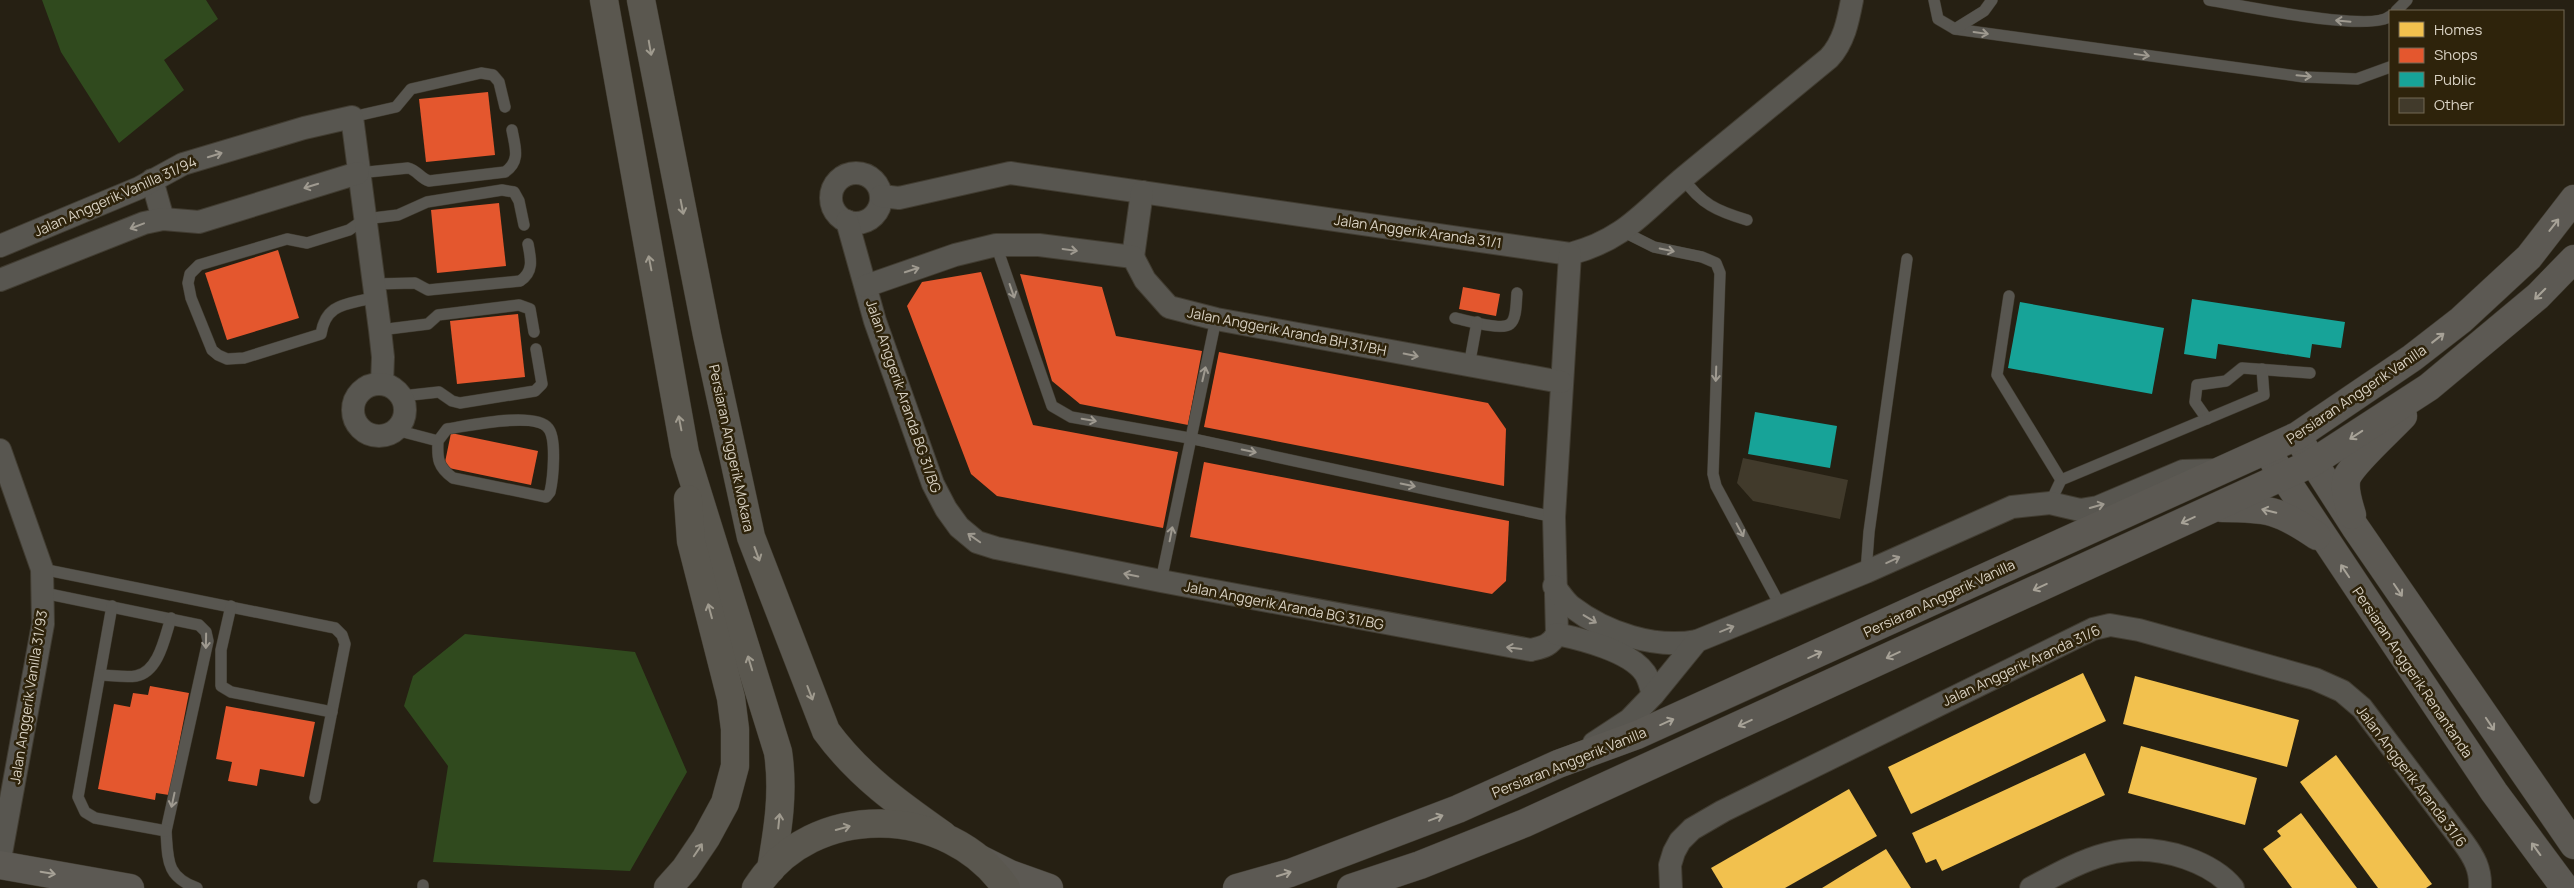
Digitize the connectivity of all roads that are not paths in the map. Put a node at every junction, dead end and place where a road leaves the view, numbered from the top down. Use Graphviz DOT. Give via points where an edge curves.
graph roads {
  1 [pos="604,0"];
  2 [pos="641,0"];
  3 [pos="1852,0"];
  4 [pos="1934,0"];
  5 [pos="1992,0"];
  6 [pos="2209,0"];
  7 [pos="2408,0"];
  8 [pos="2397,10"];
  9 [pos="2389,16"];
  10 [pos="1956,29"];
  11 [pos="2389,67"];
  12 [pos="504,107"];
  13 [pos="352,117"];
  14 [pos="512,130"];
  15 [pos="358,173"];
  16 [pos="1683,178"];
  17 [pos="152,180"];
  18 [pos="1142,192"];
  19 [pos="881,196"];
  20 [pos="2574,199"];
  21 [pos="365,218"];
  22 [pos="163,219"];
  23 [pos="1747,220"];
  24 [pos="847,221"];
  25 [pos="524,225"];
  26 [pos="1622,232"];
  27 [pos="528,244"];
  28 [pos="996,245"];
  29 [pos="0,246"];
  30 [pos="1570,254"];
  31 [pos="1133,257"];
  32 [pos="1907,259"];
  33 [pos="2574,259"];
  34 [pos="0,280"];
  35 [pos="866,286"];
  36 [pos="375,290"];
  37 [pos="1517,293"];
  38 [pos="2010,296"];
  39 [pos="1454,318"];
  40 [pos="1216,319"];
  41 [pos="1478,322"];
  42 [pos="380,330"];
  43 [pos="534,332"];
  44 [pos="536,349"];
  45 [pos="1469,366"];
  46 [pos="2262,369"];
  47 [pos="2310,373"];
  48 [pos="1561,382"];
  49 [pos="382,384"];
  50 [pos="2429,387"];
  51 [pos="402,396"];
  52 [pos="2207,420"];
  53 [pos="396,430"];
  54 [pos="2297,436"];
  55 [pos="1190,438"];
  56 [pos="438,441"];
  57 [pos="0,450"];
  58 [pos="2266,452"];
  59 [pos="685,453"];
  60 [pos="2312,463"];
  61 [pos="2218,470"];
  62 [pos="2284,477"];
  63 [pos="4,478"];
  64 [pos="2061,480"];
  65 [pos="8,500"];
  66 [pos="2050,503"];
  67 [pos="2214,508"];
  68 [pos="1554,516"];
  69 [pos="2355,527"];
  70 [pos="2326,543"];
  71 [pos="42,569"];
  72 [pos="1866,572"];
  73 [pos="1161,581"];
  74 [pos="1554,586"];
  75 [pos="44,593"];
  76 [pos="112,606"];
  77 [pos="231,606"];
  78 [pos="1781,607"];
  79 [pos="171,618"];
  80 [pos="1557,634"];
  81 [pos="1697,641"];
  82 [pos="100,675"];
  83 [pos="1654,695"];
  84 [pos="332,712"];
  85 [pos="1558,764"];
  86 [pos="315,798"];
  87 [pos="166,831"];
  88 [pos="943,835"];
  89 [pos="2574,845"];
  90 [pos="0,859"];
  91 [pos="980,859"];
  92 [pos="0,865"];
  93 [pos="763,878"];
  94 [pos="0,882"];
  95 [pos="3,888"];
  96 [pos="130,888"];
  97 [pos="197,888"];
  98 [pos="668,888"];
  99 [pos="1006,888"];
  100 [pos="1049,888"];
  101 [pos="1237,888"];
  102 [pos="1352,888"];
  103 [pos="1671,888"];
  104 [pos="2031,888"];
  105 [pos="2233,888"];
  106 [pos="2480,888"];
  107 [pos="2565,888"];
  59 -- 1 [label="main road, one-way"];
  2 -- 88 [label="main road, Persiaran Anggerik Mokara, one-way" via="705,326 751,537 826,731 844,756 872,783"];
  3 -- 16 [label="street, Jalan Anggerik Aranda 31/1" via="1837,50"];
  4 -- 10 [label="lane" via="1938,19"];
  5 -- 10 [label="lane" via="1984,11"];
  9 -- 6 [label="lane, one-way" via="2370,22 2342,21"];
  7 -- 8 [label="lane"];
  10 -- 11 [label="lane, one-way" via="2304,77 2357,79"];
  12 -- 13 [label="lane" via="499,82 493,75 481,73 411,89 396,107"];
  13 -- 15 [label="street"];
  17 -- 13 [label="street, Jalan Anggerik Vanilla 31/94, one-way" via="183,164"];
  14 -- 15 [label="lane" via="516,161 505,172 429,181 408,168"];
  15 -- 21 [label="street"];
  15 -- 22 [label="street, one-way" via="199,222"];
  16 -- 23 [label="lane" via="1695,195 1709,206"];
  16 -- 26 [label="street, Jalan Anggerik Aranda 31/1"];
  17 -- 22 [label="street"];
  17 -- 29 [label="street, Jalan Anggerik Vanilla 31/94"];
  18 -- 19 [label="street, Jalan Anggerik Aranda 31/1" via="1010,173 899,198"];
  18 -- 30 [label="street, Jalan Anggerik Aranda 31/1"];
  18 -- 31 [label="street"];
  19 -- 24 [label="street" via="877,212 871,218 855,223"];
  19 -- 24 [label="street" via="874,180 868,176 852,173 838,180 831,195 832,203 840,217"];
  54 -- 20 [label="main road, Persiaran Anggerik Vanilla, one-way" via="2412,358 2461,320 2529,257"];
  21 -- 25 [label="lane" via="398,215 427,202 502,190 514,192"];
  21 -- 36 [label="street"];
  21 -- 36 [label="lane" via="348,230 307,243 288,239 199,265 190,274 188,283 212,350 227,359 244,358 321,334 323,320 330,310"];
  22 -- 34 [label="street, one-way" via="144,223"];
  24 -- 35 [label="street, Jalan Anggerik Aranda BG 31/BG"];
  26 -- 30 [label="street, Jalan Anggerik Aranda 31/1" via="1594,248"];
  26 -- 78 [label="lane, one-way" via="1654,247 1716,263 1720,273 1713,474 1716,486"];
  27 -- 36 [label="lane" via="530,270 520,281 428,290 415,283"];
  28 -- 31 [label="street, one-way" via="1038,245"];
  35 -- 28 [label="street, one-way" via="955,255"];
  28 -- 55 [label="lane, one-way" via="1052,406 1071,417"];
  30 -- 48 [label="street"];
  31 -- 40 [label="street, Jalan Anggerik Aranda BH 31/BH" via="1145,280 1169,307"];
  32 -- 72 [label="lane"];
  33 -- 50 [label="main road, one-way" via="2538,296"];
  73 -- 35 [label="street, Jalan Anggerik Aranda BG 31/BG, one-way" via="996,548 977,542 958,527 933,484 875,321"];
  36 -- 42 [label="street"];
  37 -- 41 [label="lane" via="1510,324 1502,327"];
  38 -- 64 [label="lane" via="1998,375"];
  39 -- 41 [label="lane"];
  40 -- 45 [label="street, Jalan Anggerik Aranda BH 31/BH, one-way"];
  55 -- 40 [label="lane, one-way"];
  41 -- 45 [label="lane"];
  42 -- 43 [label="lane" via="428,324 438,315 519,305 530,309"];
  42 -- 49 [label="street" via="384,357"];
  44 -- 51 [label="lane" via="542,384 535,391 460,403 439,392"];
  45 -- 48 [label="street, Jalan Anggerik Aranda BH 31/BH"];
  46 -- 47 [label="lane"];
  46 -- 52 [label="lane" via="2264,395"];
  46 -- 52 [label="lane" via="2242,368 2226,381 2197,385 2195,402"];
  48 -- 68 [label="street"];
  49 -- 51 [label="street"];
  49 -- 53 [label="street" via="372,384 360,393 353,407 354,416 358,426 376,436"];
  50 -- 60 [label="main road, one-way"];
  50 -- 69 [label="main road" via="2347,478 2346,493"];
  51 -- 53 [label="street" via="404,418"];
  52 -- 64 [label="lane"];
  53 -- 56 [label="lane"];
  54 -- 58 [label="main road, Persiaran Anggerik Vanilla"];
  54 -- 60 [label="main road"];
  55 -- 68 [label="lane, one-way"];
  73 -- 55 [label="lane, one-way"];
  56 -- 56 [label="lane" via="447,429 499,422 540,421 549,428 553,443 550,492 546,497 453,478 443,471 437,460"];
  57 -- 63 [label="street, Jalan Anggerik Vanilla 31/93"];
  58 -- 61 [label="main road, Persiaran Anggerik Vanilla"];
  58 -- 62 [label="main road, Persiaran Anggerik Renantanda"];
  93 -- 59 [label="main road, one-way" via="780,822 782,780 778,752"];
  98 -- 59 [label="main road, one-way" via="686,869 706,838 725,803 735,766 731,698 691,541"];
  60 -- 62 [label="main road"];
  60 -- 69 [label="main road"];
  66 -- 61 [label="street, one-way" via="2080,510 2098,507 2184,471"];
  85 -- 61 [label="main road, Persiaran Anggerik Vanilla, one-way" via="1637,735 1722,698"];
  62 -- 67 [label="main road"];
  62 -- 70 [label="main road, Persiaran Anggerik Renantanda"];
  63 -- 65 [label="street, Jalan Anggerik Vanilla 31/93"];
  64 -- 66 [label="lane"];
  65 -- 71 [label="street, Jalan Anggerik Vanilla 31/93"];
  72 -- 66 [label="street, one-way" via="2012,507"];
  70 -- 67 [label="main road, one-way" via="2274,511"];
  67 -- 102 [label="main road, one-way" via="1525,823"];
  68 -- 74 [label="street"];
  69 -- 89 [label="main road, one-way"];
  107 -- 70 [label="main road, Persiaran Anggerik Renantanda, one-way" via="2494,792"];
  71 -- 75 [label="street, Jalan Anggerik Vanilla 31/93"];
  71 -- 77 [label="lane"];
  72 -- 78 [label="street"];
  80 -- 73 [label="street, Jalan Anggerik Aranda BG 31/BG, one-way" via="1546,647 1531,650 1510,648"];
  74 -- 80 [label="street"];
  74 -- 81 [label="street, one-way" via="1570,606 1612,630 1663,644"];
  75 -- 76 [label="lane"];
  75 -- 90 [label="street, Jalan Anggerik Vanilla 31/93" via="43,624"];
  76 -- 79 [label="lane"];
  76 -- 82 [label="lane"];
  77 -- 84 [label="lane" via="335,628 345,644"];
  77 -- 84 [label="lane" via="221,650 221,686 231,692"];
  81 -- 78 [label="street, one-way"];
  79 -- 82 [label="lane" via="156,662 144,673 135,676"];
  79 -- 87 [label="lane, one-way" via="199,625 206,632 208,641"];
  80 -- 83 [label="street" via="1589,642 1633,662 1645,674"];
  81 -- 83 [label="street"];
  82 -- 87 [label="lane" via="78,797 85,812 95,818"];
  83 -- 85 [label="street" via="1629,720"];
  84 -- 86 [label="lane"];
  101 -- 85 [label="main road, Persiaran Anggerik Vanilla, one-way" via="1290,873 1458,809"];
  87 -- 97 [label="lane" via="168,858 174,874 184,884"];
  88 -- 91 [label="main road"];
  93 -- 88 [label="main road, one-way" via="796,848 825,833 856,824 889,823"];
  91 -- 99 [label="main road"];
  91 -- 100 [label="main road"];
  92 -- 96 [label="main road, one-way"];
  94 -- 95 [label="main road"];
  103 -- 106 [label="street, Jalan Anggerik Aranda 31/6" via="1670,865 1674,852 1692,830 1731,807 1964,691 2086,632 2110,625 2287,671 2342,691 2362,708 2463,842 2476,861 2481,875"];
  104 -- 105 [label="street" via="2099,855 2138,848 2155,849 2190,860 2211,869"];
}
